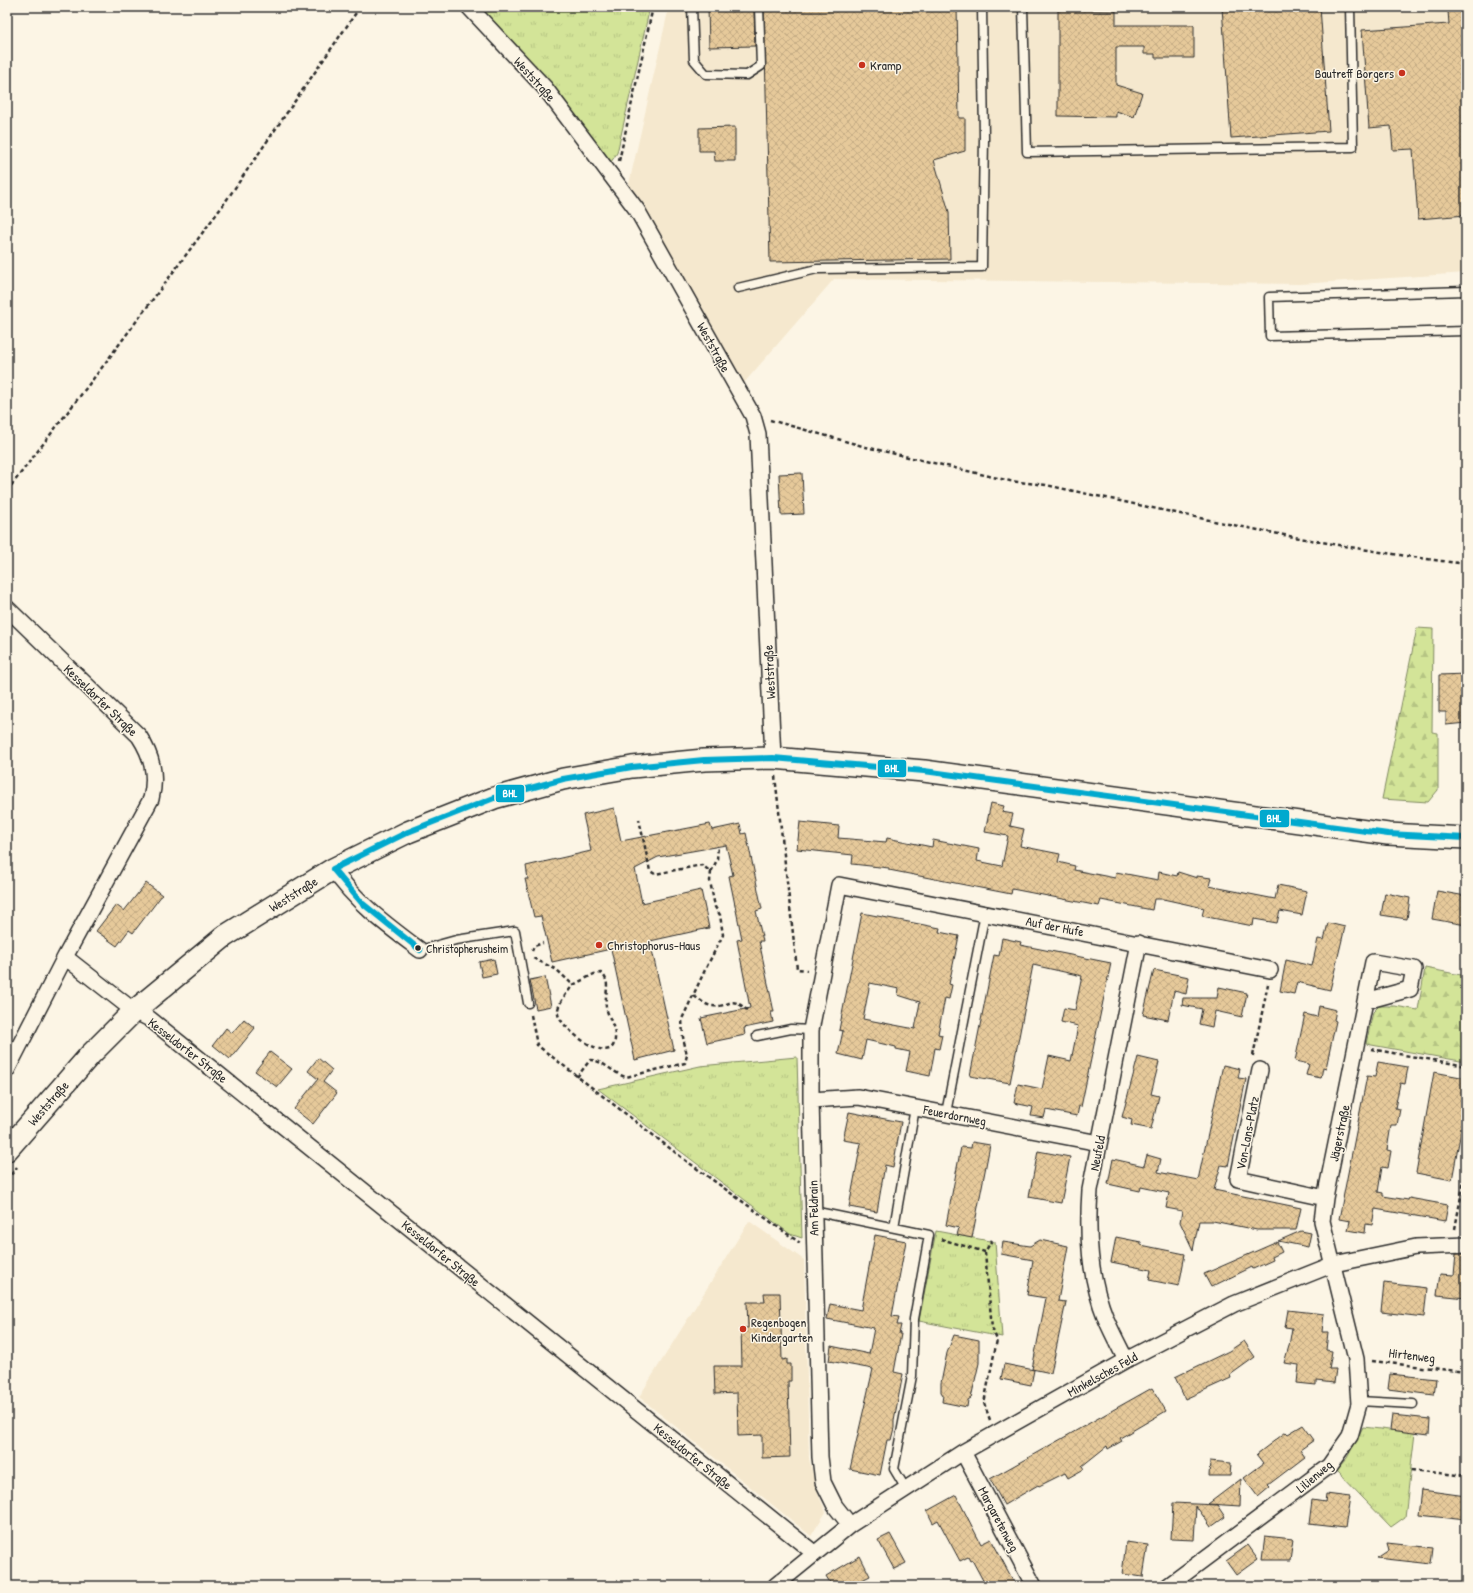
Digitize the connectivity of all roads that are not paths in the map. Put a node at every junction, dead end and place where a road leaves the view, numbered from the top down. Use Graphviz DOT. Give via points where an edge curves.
graph roads {
  1 [pos="469,7"];
  2 [pos="692,7"];
  3 [pos="759,7"];
  4 [pos="982,7"];
  5 [pos="1023,7"];
  6 [pos="1350,7"];
  7 [pos="738,288"];
  8 [pos="1466,291"];
  9 [pos="1466,331"];
  10 [pos="7,608"];
  11 [pos="776,769"];
  12 [pos="1466,838"];
  13 [pos="333,869"];
  14 [pos="839,885"];
  15 [pos="985,913"];
  16 [pos="1139,943"];
  17 [pos="420,950"];
  18 [pos="65,957"];
  19 [pos="1270,970"];
  20 [pos="1366,1001"];
  21 [pos="528,1003"];
  22 [pos="134,1011"];
  23 [pos="811,1030"];
  24 [pos="757,1036"];
  25 [pos="7,1070"];
  26 [pos="1260,1070"];
  27 [pos="811,1100"];
  28 [pos="915,1108"];
  29 [pos="946,1114"];
  30 [pos="1099,1143"];
  31 [pos="11,1149"];
  32 [pos="1325,1198"];
  33 [pos="813,1211"];
  34 [pos="894,1227"];
  35 [pos="1459,1246"];
  36 [pos="1334,1264"];
  37 [pos="1126,1360"];
  38 [pos="1359,1401"];
  39 [pos="1412,1404"];
  40 [pos="963,1452"];
  41 [pos="906,1489"];
  42 [pos="850,1525"];
  43 [pos="814,1554"];
  44 [pos="775,1586"];
  45 [pos="1034,1586"];
  46 [pos="1168,1586"];
  1 -- 11 [label="street, Weststraße" via="545,88 637,210 753,416 758,434"];
  2 -- 3 [label="lane" via="694,60 706,74 747,75 761,66"];
  4 -- 7 [label="lane" via="982,267 817,269"];
  5 -- 6 [label="lane" via="1027,152 1353,147"];
  8 -- 9 [label="lane" via="1269,297 1270,336"];
  10 -- 18 [label="street, Kesseldorfer Straße" via="139,736 148,750 153,768 154,789 151,799"];
  11 -- 12 [label="main road, Weststraße" via="924,771 1388,834"];
  11 -- 13 [label="main road, Weststraße" via="704,760 632,767 563,780 487,800 408,832"];
  13 -- 17 [label="street" via="373,914"];
  13 -- 22 [label="main road, Weststraße" via="225,936"];
  14 -- 15 [label="street, Auf der Hufe"];
  14 -- 23 [label="street, Am Feldrain"];
  15 -- 16 [label="street, Auf der Hufe"];
  15 -- 29 [label="lane"];
  16 -- 19 [label="street, Auf der Hufe"];
  16 -- 30 [label="street, Neufeld"];
  17 -- 21 [label="lane" via="456,940 515,931"];
  18 -- 22 [label="street, Kesseldorfer Straße"];
  18 -- 25 [label="street, Kesseldorfer Straße"];
  20 -- 32 [label="street, Jägerstraße"];
  22 -- 31 [label="main road, Weststraße" via="90,1055"];
  22 -- 43 [label="street, Kesseldorfer Straße" via="150,1019"];
  23 -- 24 [label="lane" via="791,1029"];
  23 -- 27 [label="street, Am Feldrain"];
  26 -- 32 [label="street, Von-Lans-Platz" via="1238,1179"];
  27 -- 28 [label="street, Feuerdornweg" via="858,1097"];
  27 -- 33 [label="street, Am Feldrain"];
  28 -- 29 [label="street, Feuerdornweg"];
  28 -- 34 [label="lane"];
  29 -- 30 [label="street, Feuerdornweg"];
  30 -- 37 [label="street, Neufeld" via="1090,1190 1088,1221 1092,1271 1106,1318"];
  32 -- 36 [label="street, Jägerstraße" via="1322,1221"];
  33 -- 34 [label="lane"];
  33 -- 42 [label="street, Am Feldrain" via="820,1457 823,1482 835,1506"];
  34 -- 41 [label="lane" via="929,1235 914,1319 912,1376 894,1469"];
  35 -- 36 [label="street, Minkelsches Feld" via="1416,1248"];
  36 -- 37 [label="street, Minkelsches Feld" via="1234,1304"];
  36 -- 38 [label="street, Lilienweg" via="1356,1359"];
  37 -- 40 [label="street, Minkelsches Feld"];
  38 -- 39 [label="lane"];
  38 -- 46 [label="street, Lilienweg" via="1350,1436 1330,1466"];
  40 -- 41 [label="street, Minkelsches Feld"];
  40 -- 45 [label="street, Margaretenweg"];
  41 -- 42 [label="street, Minkelsches Feld"];
  42 -- 43 [label="street, Minkelsches Feld"];
  43 -- 44 [label="street, Minkelsches Feld"];
}
